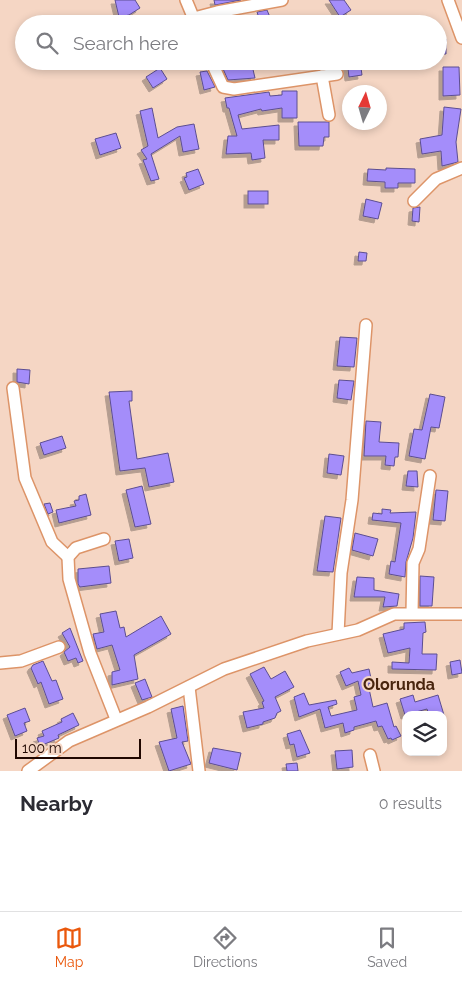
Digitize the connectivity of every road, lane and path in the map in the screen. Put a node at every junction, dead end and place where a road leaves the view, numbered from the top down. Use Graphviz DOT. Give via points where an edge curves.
graph roads {
  1 [pos="186,0"];
  2 [pos="282,0"];
  3 [pos="448,0"];
  4 [pos="192,15"];
  5 [pos="210,15"];
  6 [pos="462,38"];
  7 [pos="215,70"];
  8 [pos="337,74"];
  9 [pos="322,76"];
  10 [pos="329,115"];
  11 [pos="462,168"];
  12 [pos="414,202"];
  13 [pos="366,325"];
  14 [pos="13,388"];
  15 [pos="430,476"];
  16 [pos="104,539"];
  17 [pos="68,557"];
  18 [pos="412,614"];
  19 [pos="462,614"];
  20 [pos="338,634"];
  21 [pos="60,647"];
  22 [pos="0,663"];
  23 [pos="189,687"];
  24 [pos="116,719"];
  25 [pos="370,755"];
  26 [pos="28,771"];
  27 [pos="199,771"];
  28 [pos="374,771"];
  1 -- 4 [label="street"];
  2 -- 5 [label="street"];
  3 -- 6 [label="street"];
  7 -- 9 [label="street" via="223,87 234,89"];
  8 -- 9 [label="street"];
  9 -- 10 [label="street"];
  11 -- 12 [label="street" via="436,179"];
  13 -- 20 [label="street" via="352,500 341,573"];
  14 -- 17 [label="street" via="25,478 52,542"];
  15 -- 18 [label="street" via="420,544 413,563"];
  16 -- 17 [label="street" via="76,548"];
  17 -- 24 [label="street" via="69,579 90,652"];
  18 -- 19 [label="street"];
  18 -- 20 [label="street" via="385,616 358,630"];
  20 -- 23 [label="street" via="266,654 224,669"];
  21 -- 22 [label="street" via="21,661"];
  23 -- 24 [label="street"];
  23 -- 27 [label="street"];
  24 -- 26 [label="street" via="69,741"];
  25 -- 28 [label="street"];
}
